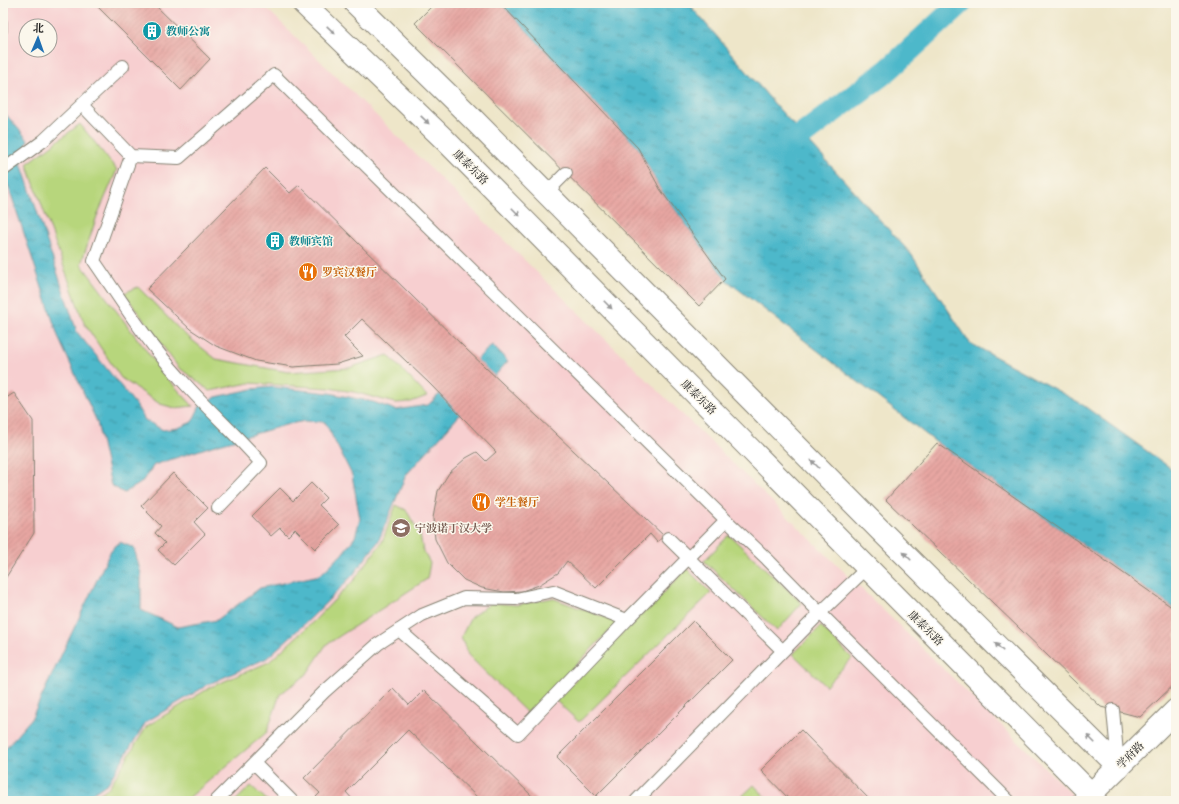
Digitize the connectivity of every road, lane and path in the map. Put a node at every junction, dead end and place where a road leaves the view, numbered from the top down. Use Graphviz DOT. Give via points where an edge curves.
graph roads {
  1 [pos="303,3"];
  2 [pos="355,3"];
  3 [pos="123,66"];
  4 [pos="82,105"];
  5 [pos="130,156"];
  6 [pos="3,170"];
  7 [pos="566,173"];
  8 [pos="546,193"];
  9 [pos="218,508"];
  10 [pos="726,520"];
  11 [pos="668,538"];
  12 [pos="688,558"];
  13 [pos="867,568"];
  14 [pos="820,613"];
  15 [pos="627,620"];
  16 [pos="400,630"];
  17 [pos="783,651"];
  18 [pos="1113,710"];
  19 [pos="1176,710"];
  20 [pos="254,763"];
  21 [pos="1119,767"];
  22 [pos="1088,798"];
  23 [pos="216,801"];
  24 [pos="292,801"];
  25 [pos="636,801"];
  26 [pos="1009,801"];
  1 -- 13 [label="street, 康泰东路, one-way" via="445,140"];
  2 -- 8 [label="street"];
  3 -- 4 [label="lane"];
  4 -- 5 [label="lane"];
  4 -- 6 [label="lane" via="43,141"];
  5 -- 9 [label="lane" via="94,261 178,377 261,464"];
  5 -- 10 [label="lane" via="179,158 274,75"];
  7 -- 8 [label="lane"];
  21 -- 8 [label="street, one-way"];
  10 -- 12 [label="lane"];
  10 -- 14 [label="lane"];
  11 -- 12 [label="lane"];
  12 -- 15 [label="lane"];
  12 -- 17 [label="lane"];
  13 -- 14 [label="lane"];
  13 -- 22 [label="street, 康泰东路"];
  14 -- 17 [label="lane"];
  14 -- 26 [label="lane"];
  15 -- 16 [label="lane" via="554,591 516,599 464,598 422,615"];
  15 -- 16 [label="lane" via="518,734"];
  16 -- 20 [label="lane" via="378,644 330,687"];
  17 -- 25 [label="lane"];
  18 -- 21 [label="lane"];
  19 -- 21 [label="street, 学府路"];
  20 -- 23 [label="lane"];
  20 -- 24 [label="lane"];
  21 -- 22 [label="street, 学府路"];
}
